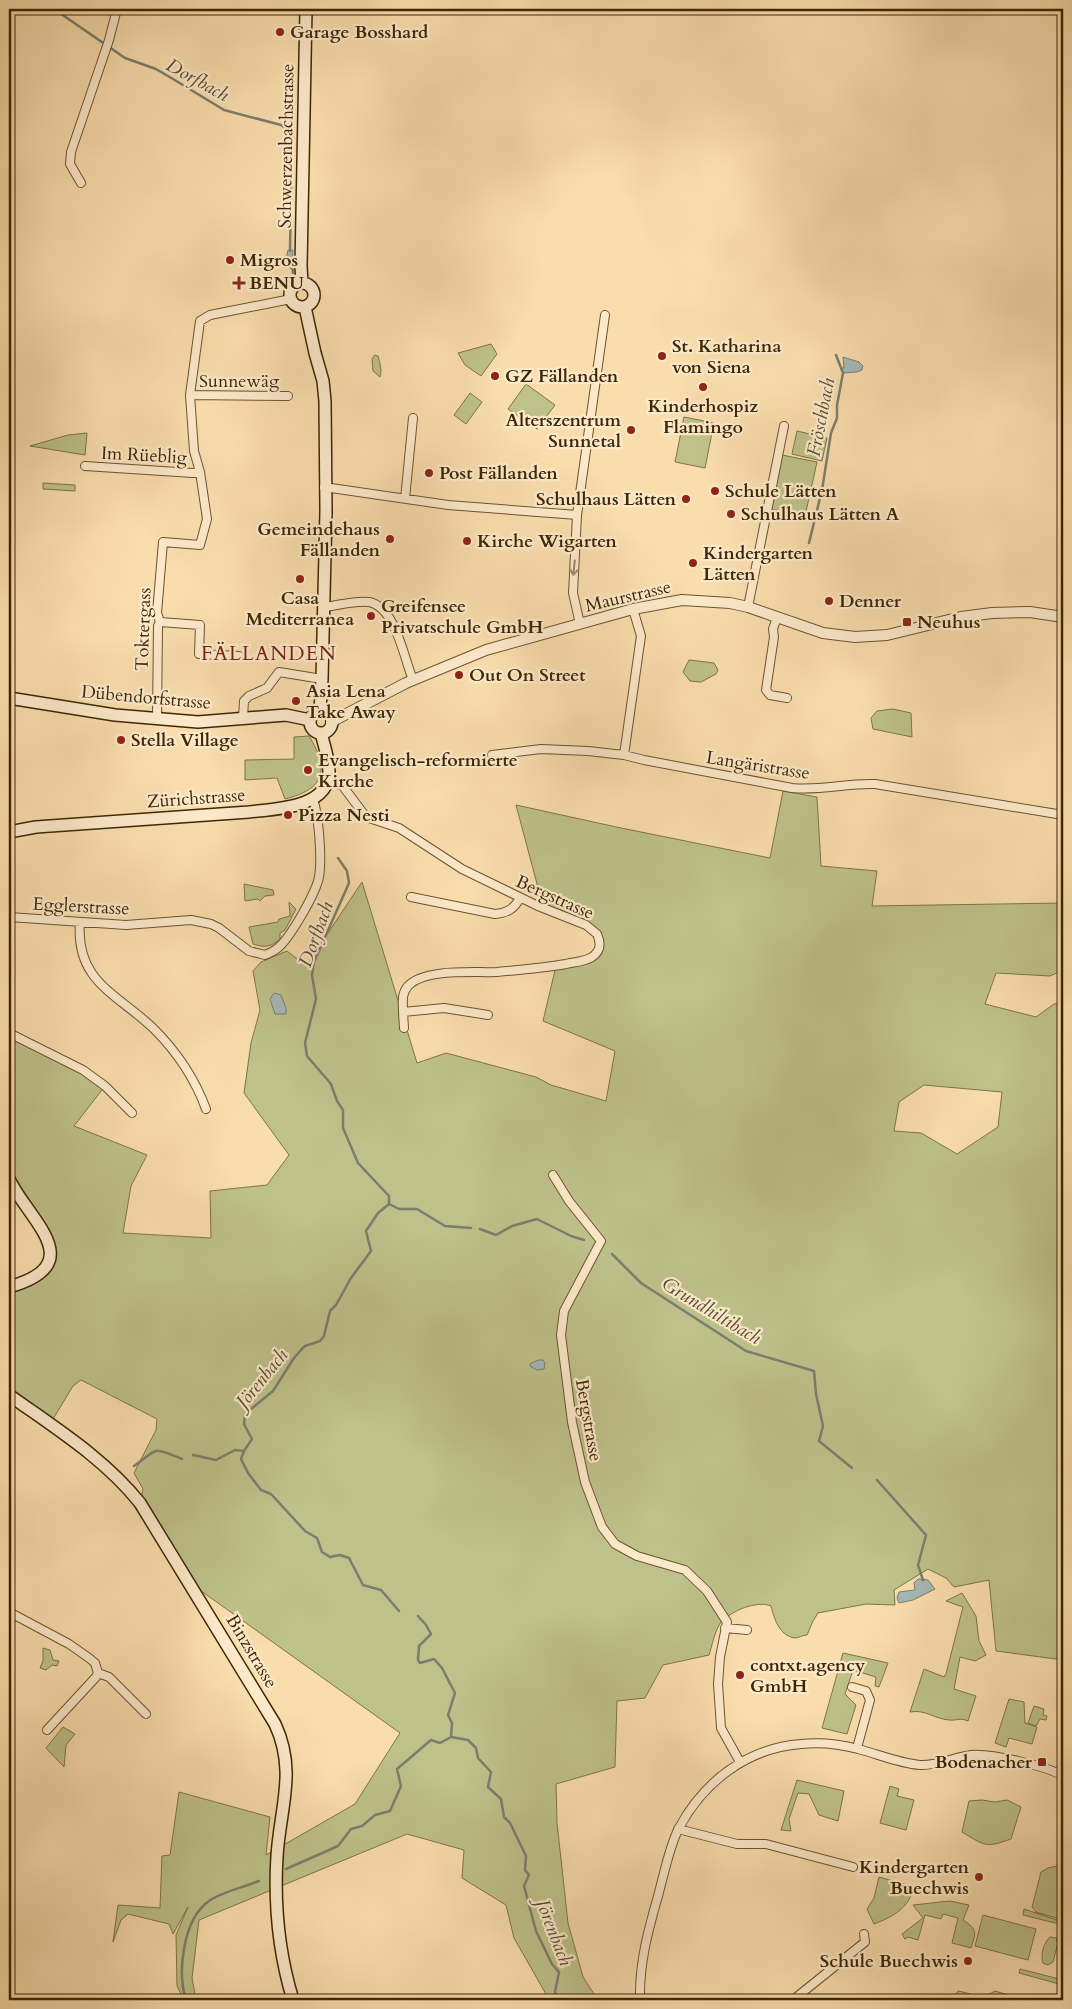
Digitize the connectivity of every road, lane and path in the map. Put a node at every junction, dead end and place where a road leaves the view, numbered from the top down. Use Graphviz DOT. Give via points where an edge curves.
graph roads {
  1 [pos="117,9"];
  2 [pos="306,9"];
  3 [pos="81,184"];
  4 [pos="302,283"];
  5 [pos="291,299"];
  6 [pos="305,307"];
  7 [pos="605,315"];
  8 [pos="190,396"];
  9 [pos="288,396"];
  10 [pos="413,418"];
  11 [pos="784,426"];
  12 [pos="85,466"];
  13 [pos="200,472"];
  14 [pos="324,488"];
  15 [pos="405,498"];
  16 [pos="577,515"];
  17 [pos="748,607"];
  18 [pos="323,608"];
  19 [pos="633,609"];
  20 [pos="1063,616"];
  21 [pos="777,617"];
  22 [pos="160,622"];
  23 [pos="580,624"];
  24 [pos="239,656"];
  25 [pos="322,679"];
  26 [pos="413,680"];
  27 [pos="9,698"];
  28 [pos="787,698"];
  29 [pos="320,711"];
  30 [pos="157,718"];
  31 [pos="243,718"];
  32 [pos="310,720"];
  33 [pos="331,722"];
  34 [pos="321,733"];
  35 [pos="492,755"];
  36 [pos="624,755"];
  37 [pos="327,782"];
  38 [pos="313,799"];
  39 [pos="1063,814"];
  40 [pos="9,832"];
  41 [pos="411,897"];
  42 [pos="520,898"];
  43 [pos="9,917"];
  44 [pos="80,922"];
  45 [pos="403,1012"];
  46 [pos="488,1015"];
  47 [pos="404,1028"];
  48 [pos="9,1033"];
  49 [pos="206,1109"];
  50 [pos="132,1113"];
  51 [pos="553,1176"];
  52 [pos="9,1179"];
  53 [pos="9,1287"];
  54 [pos="9,1395"];
  55 [pos="9,1612"];
  56 [pos="726,1625"];
  57 [pos="747,1630"];
  58 [pos="98,1673"];
  59 [pos="852,1687"];
  60 [pos="146,1714"];
  61 [pos="47,1730"];
  62 [pos="857,1748"];
  63 [pos="740,1762"];
  64 [pos="1063,1776"];
  65 [pos="678,1828"];
  66 [pos="853,1867"];
  67 [pos="864,1934"];
  68 [pos="798,1999"];
  69 [pos="293,2000"];
  70 [pos="640,2000"];
  1 -- 3 [label="street" via="71,152 70,164"];
  2 -- 4 [label="main road, Schwerzenbachstrasse"];
  4 -- 5 [label="main road" via="291,290"];
  4 -- 6 [label="main road" via="311,286 315,294 313,302"];
  5 -- 6 [label="main road" via="298,307"];
  5 -- 8 [label="street" via="210,315 200,321"];
  6 -- 14 [label="main road" via="324,387"];
  7 -- 16 [label="street"];
  8 -- 9 [label="street, Sunnewäg"];
  8 -- 13 [label="street" via="194,451"];
  10 -- 15 [label="street"];
  11 -- 17 [label="street"];
  12 -- 13 [label="street, Im Rüeblig"];
  13 -- 22 [label="street, Toktergass" via="207,519 200,545 163,542 157,613"];
  14 -- 15 [label="street"];
  14 -- 18 [label="main road"];
  15 -- 16 [label="street" via="448,505"];
  16 -- 23 [label="street, one-way" via="573,593"];
  17 -- 19 [label="street, Maurstrasse" via="709,600 682,600"];
  17 -- 21 [label="street, Maurstrasse"];
  18 -- 25 [label="main road"];
  18 -- 26 [label="street" via="361,602 380,608 397,631"];
  19 -- 23 [label="street, Maurstrasse"];
  19 -- 36 [label="street" via="641,636"];
  20 -- 21 [label="street, Maurstrasse" via="1030,612 992,613 887,635 855,637 824,633"];
  21 -- 28 [label="street" via="766,690 770,695"];
  22 -- 24 [label="street" via="200,625 199,654"];
  22 -- 30 [label="street, Toktergass"];
  23 -- 26 [label="street, Maurstrasse" via="486,650"];
  25 -- 29 [label="main road"];
  25 -- 31 [label="street" via="279,672 266,688 244,702"];
  26 -- 33 [label="street, Maurstrasse"];
  27 -- 30 [label="main road, Dübendorfstrasse" via="115,715"];
  29 -- 32 [label="main road"];
  29 -- 33 [label="main road" via="326,713"];
  30 -- 31 [label="main road, Dübendorfstrasse" via="198,722"];
  31 -- 32 [label="main road, Dübendorfstrasse" via="286,715"];
  32 -- 34 [label="main road" via="313,730"];
  33 -- 34 [label="main road" via="329,729"];
  34 -- 37 [label="main road" via="329,770"];
  35 -- 36 [label="street, Langäristrasse" via="541,749"];
  36 -- 39 [label="street, Langäristrasse" via="792,788 875,784"];
  37 -- 38 [label="main road"];
  37 -- 42 [label="street, Bergstrasse" via="342,785 366,817 399,828 462,869"];
  38 -- 40 [label="main road, Zürichstrasse" via="249,812"];
  38 -- 44 [label="street, Egglerstrasse" via="317,818 319,878 306,906 278,948 265,955 249,951 219,928 201,921 126,925"];
  41 -- 42 [label="street" via="494,914 512,909"];
  42 -- 45 [label="street, Bergstrasse" via="593,929 600,940 597,953 586,960 556,966 440,974 419,979 408,986 403,996"];
  43 -- 44 [label="street, Egglerstrasse"];
  44 -- 49 [label="street" via="80,945 94,979 154,1029 194,1082"];
  45 -- 46 [label="street" via="444,1008"];
  45 -- 47 [label="street"];
  48 -- 50 [label="street" via="83,1070"];
  51 -- 56 [label="street, Bergstrasse" via="601,1241 564,1311 561,1335 572,1422 585,1482 602,1526 615,1544 637,1556 685,1570 707,1591"];
  52 -- 53 [label="main road" via="43,1231 51,1253 43,1271"];
  54 -- 69 [label="main road, Binzstrasse" via="102,1462 140,1503 278,1730 286,1758 287,1782 277,1855 277,1918"];
  55 -- 58 [label="street" via="69,1644 95,1663"];
  56 -- 57 [label="street"];
  56 -- 63 [label="street" via="718,1684 721,1728"];
  58 -- 60 [label="street" via="109,1676"];
  58 -- 61 [label="street"];
  59 -- 62 [label="street" via="866,1691 870,1700"];
  62 -- 63 [label="street" via="801,1744 766,1751"];
  62 -- 64 [label="street" via="909,1764 929,1766 971,1755 992,1756"];
  63 -- 65 [label="street" via="708,1787"];
  65 -- 66 [label="street" via="737,1844 766,1844"];
  65 -- 70 [label="street" via="644,1948"];
  67 -- 68 [label="street" via="865,1942"];
}
